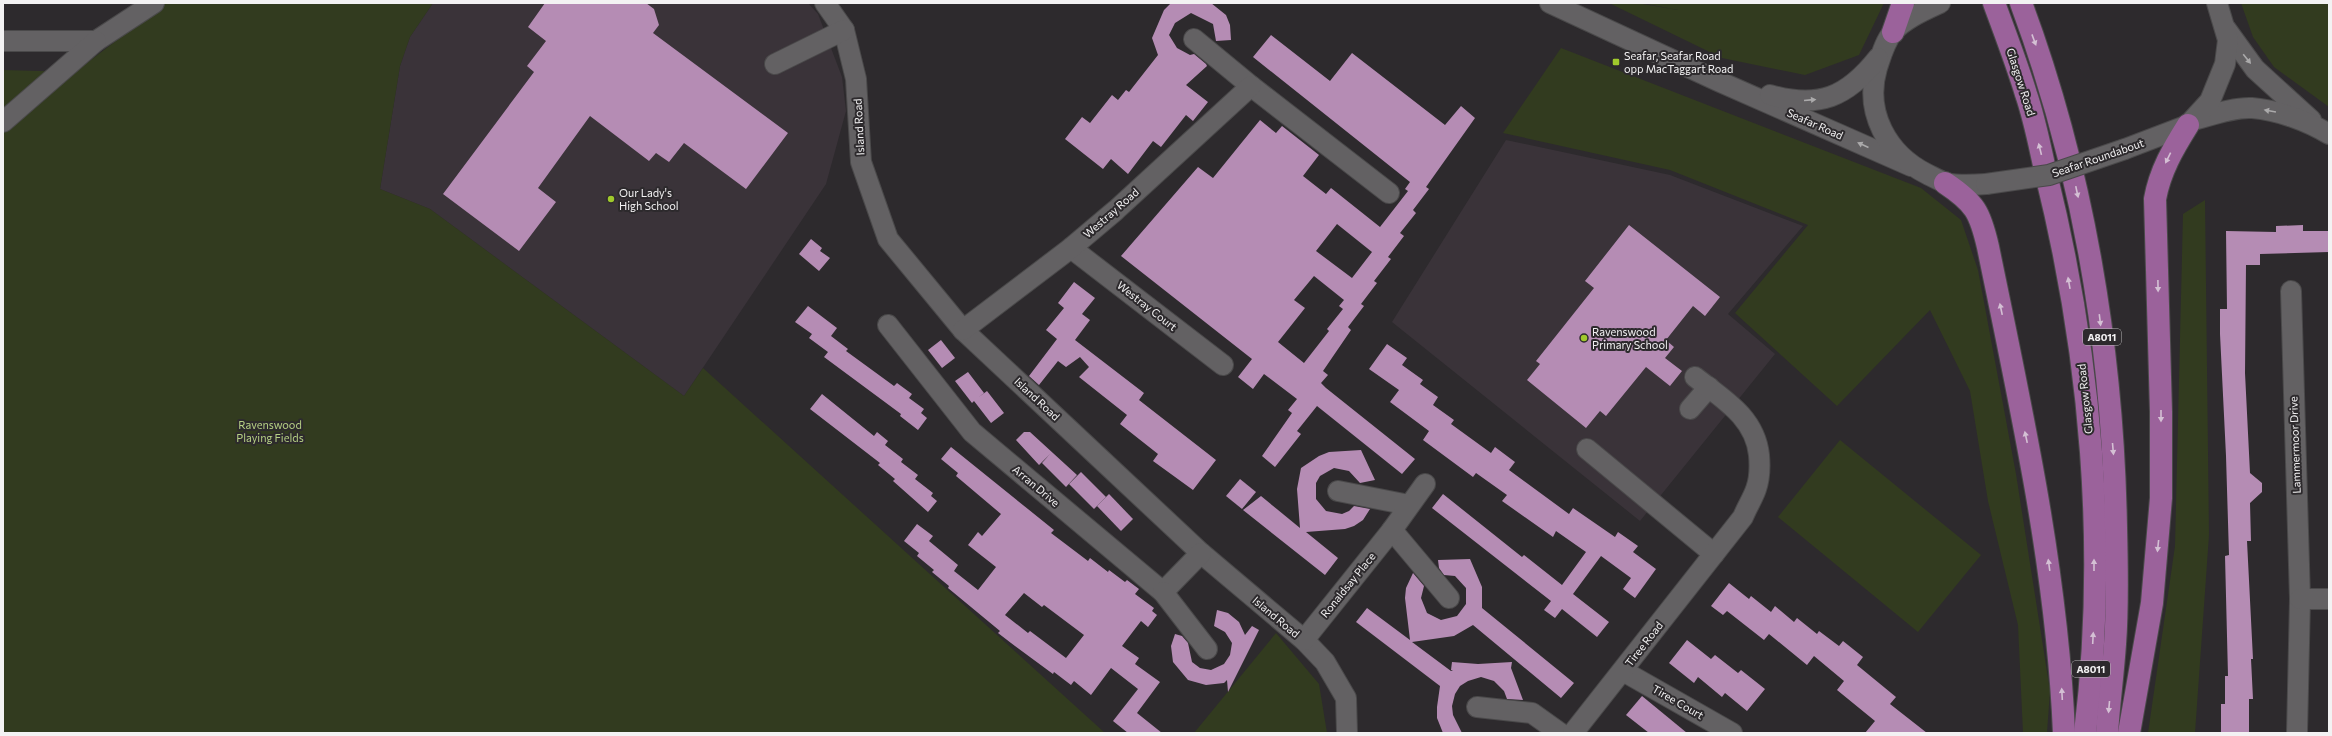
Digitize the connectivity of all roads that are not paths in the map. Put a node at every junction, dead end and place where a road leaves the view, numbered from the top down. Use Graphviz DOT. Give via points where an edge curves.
graph roads {
  1 [pos="154,3"];
  2 [pos="825,3"];
  3 [pos="1550,3"];
  4 [pos="1903,3"];
  5 [pos="1994,3"];
  6 [pos="2021,3"];
  7 [pos="1936,5"];
  8 [pos="2221,11"];
  9 [pos="844,30"];
  10 [pos="1893,32"];
  11 [pos="1194,39"];
  12 [pos="3,41"];
  13 [pos="96,41"];
  14 [pos="1881,54"];
  15 [pos="774,64"];
  16 [pos="1718,81"];
  17 [pos="1251,86"];
  18 [pos="3,122"];
  19 [pos="2191,123"];
  20 [pos="2325,131"];
  21 [pos="1911,166"];
  22 [pos="1945,183"];
  23 [pos="1389,193"];
  24 [pos="1071,248"];
  25 [pos="2291,291"];
  26 [pos="888,325"];
  27 [pos="964,330"];
  28 [pos="1223,365"];
  29 [pos="1690,409"];
  30 [pos="1587,449"];
  31 [pos="1425,484"];
  32 [pos="1338,491"];
  33 [pos="1409,504"];
  34 [pos="1392,530"];
  35 [pos="1201,554"];
  36 [pos="1714,554"];
  37 [pos="1163,592"];
  38 [pos="1449,598"];
  39 [pos="2300,599"];
  40 [pos="2329,599"];
  41 [pos="1304,640"];
  42 [pos="1207,649"];
  43 [pos="1623,671"];
  44 [pos="1477,706"];
  45 [pos="1347,733"];
  46 [pos="1560,733"];
  47 [pos="1573,733"];
  48 [pos="1732,733"];
  49 [pos="2064,733"];
  50 [pos="2085,733"];
  51 [pos="2107,733"];
  52 [pos="2129,733"];
  53 [pos="2297,733"];
  1 -- 13 [label="street"];
  2 -- 9 [label="street, Island Road"];
  3 -- 16 [label="street, Seafar Road"];
  4 -- 10 [label="main road"];
  50 -- 5 [label="main road, Glasgow Road / A8011, one-way" via="2090,696 2094,537 2090,457 2079,343 2059,228 2027,96"];
  6 -- 51 [label="main road, A8011, one-way" via="2063,134 2088,251 2104,351 2114,460 2117,572 2115,644"];
  7 -- 10 [label="street, Seafar Roundabout"];
  8 -- 19 [label="street, Seafar Roundabout" via="2228,40 2225,64 2210,101"];
  8 -- 20 [label="street, one-way" via="2255,69"];
  9 -- 15 [label="street"];
  9 -- 27 [label="street, Island Road" via="856,79 861,162 888,239"];
  10 -- 14 [label="street, Seafar Roundabout"];
  11 -- 17 [label="street"];
  12 -- 13 [label="street"];
  13 -- 18 [label="street"];
  16 -- 14 [label="street, Seafar Road, one-way" via="1784,99 1808,101 1829,97 1848,89 1864,75"];
  14 -- 21 [label="street, Seafar Roundabout" via="1872,96 1876,117 1898,154"];
  21 -- 16 [label="street, Seafar Road, one-way"];
  17 -- 23 [label="street"];
  17 -- 24 [label="street, Westray Road"];
  20 -- 19 [label="street, one-way" via="2280,113 2251,108 2215,114"];
  19 -- 22 [label="street, Seafar Roundabout, bridge" via="2049,175 1986,184"];
  19 -- 52 [label="main road, one-way" via="2170,154 2158,180 2155,198 2161,498 2152,603"];
  21 -- 22 [label="street, Seafar Roundabout"];
  49 -- 22 [label="main road, one-way" via="2062,676 2043,524 1982,219 1967,198"];
  24 -- 27 [label="street, Westray Road"];
  24 -- 28 [label="street, Westray Court"];
  25 -- 39 [label="street, Lammermoor Drive"];
  26 -- 37 [label="street, Arran Drive" via="972,432"];
  27 -- 35 [label="street, Island Road"];
  29 -- 36 [label="street, Tiree Road" via="1702,382 1736,408 1750,425 1758,443 1760,466 1757,488 1743,516"];
  30 -- 36 [label="street"];
  31 -- 33 [label="street, Ronaldsay Place"];
  32 -- 33 [label="street"];
  33 -- 34 [label="street, Ronaldsay Place"];
  34 -- 38 [label="street"];
  34 -- 41 [label="street, Ronaldsay Place"];
  35 -- 37 [label="street"];
  35 -- 41 [label="street, Island Road"];
  36 -- 43 [label="street, Tiree Road"];
  37 -- 42 [label="street, Arran Drive"];
  39 -- 40 [label="street"];
  39 -- 53 [label="street, Lammermoor Drive"];
  41 -- 45 [label="street, Island Road" via="1325,662 1346,698"];
  43 -- 47 [label="street, Tiree Road"];
  43 -- 48 [label="street, Tiree Court"];
  44 -- 46 [label="street" via="1532,713"];
}
